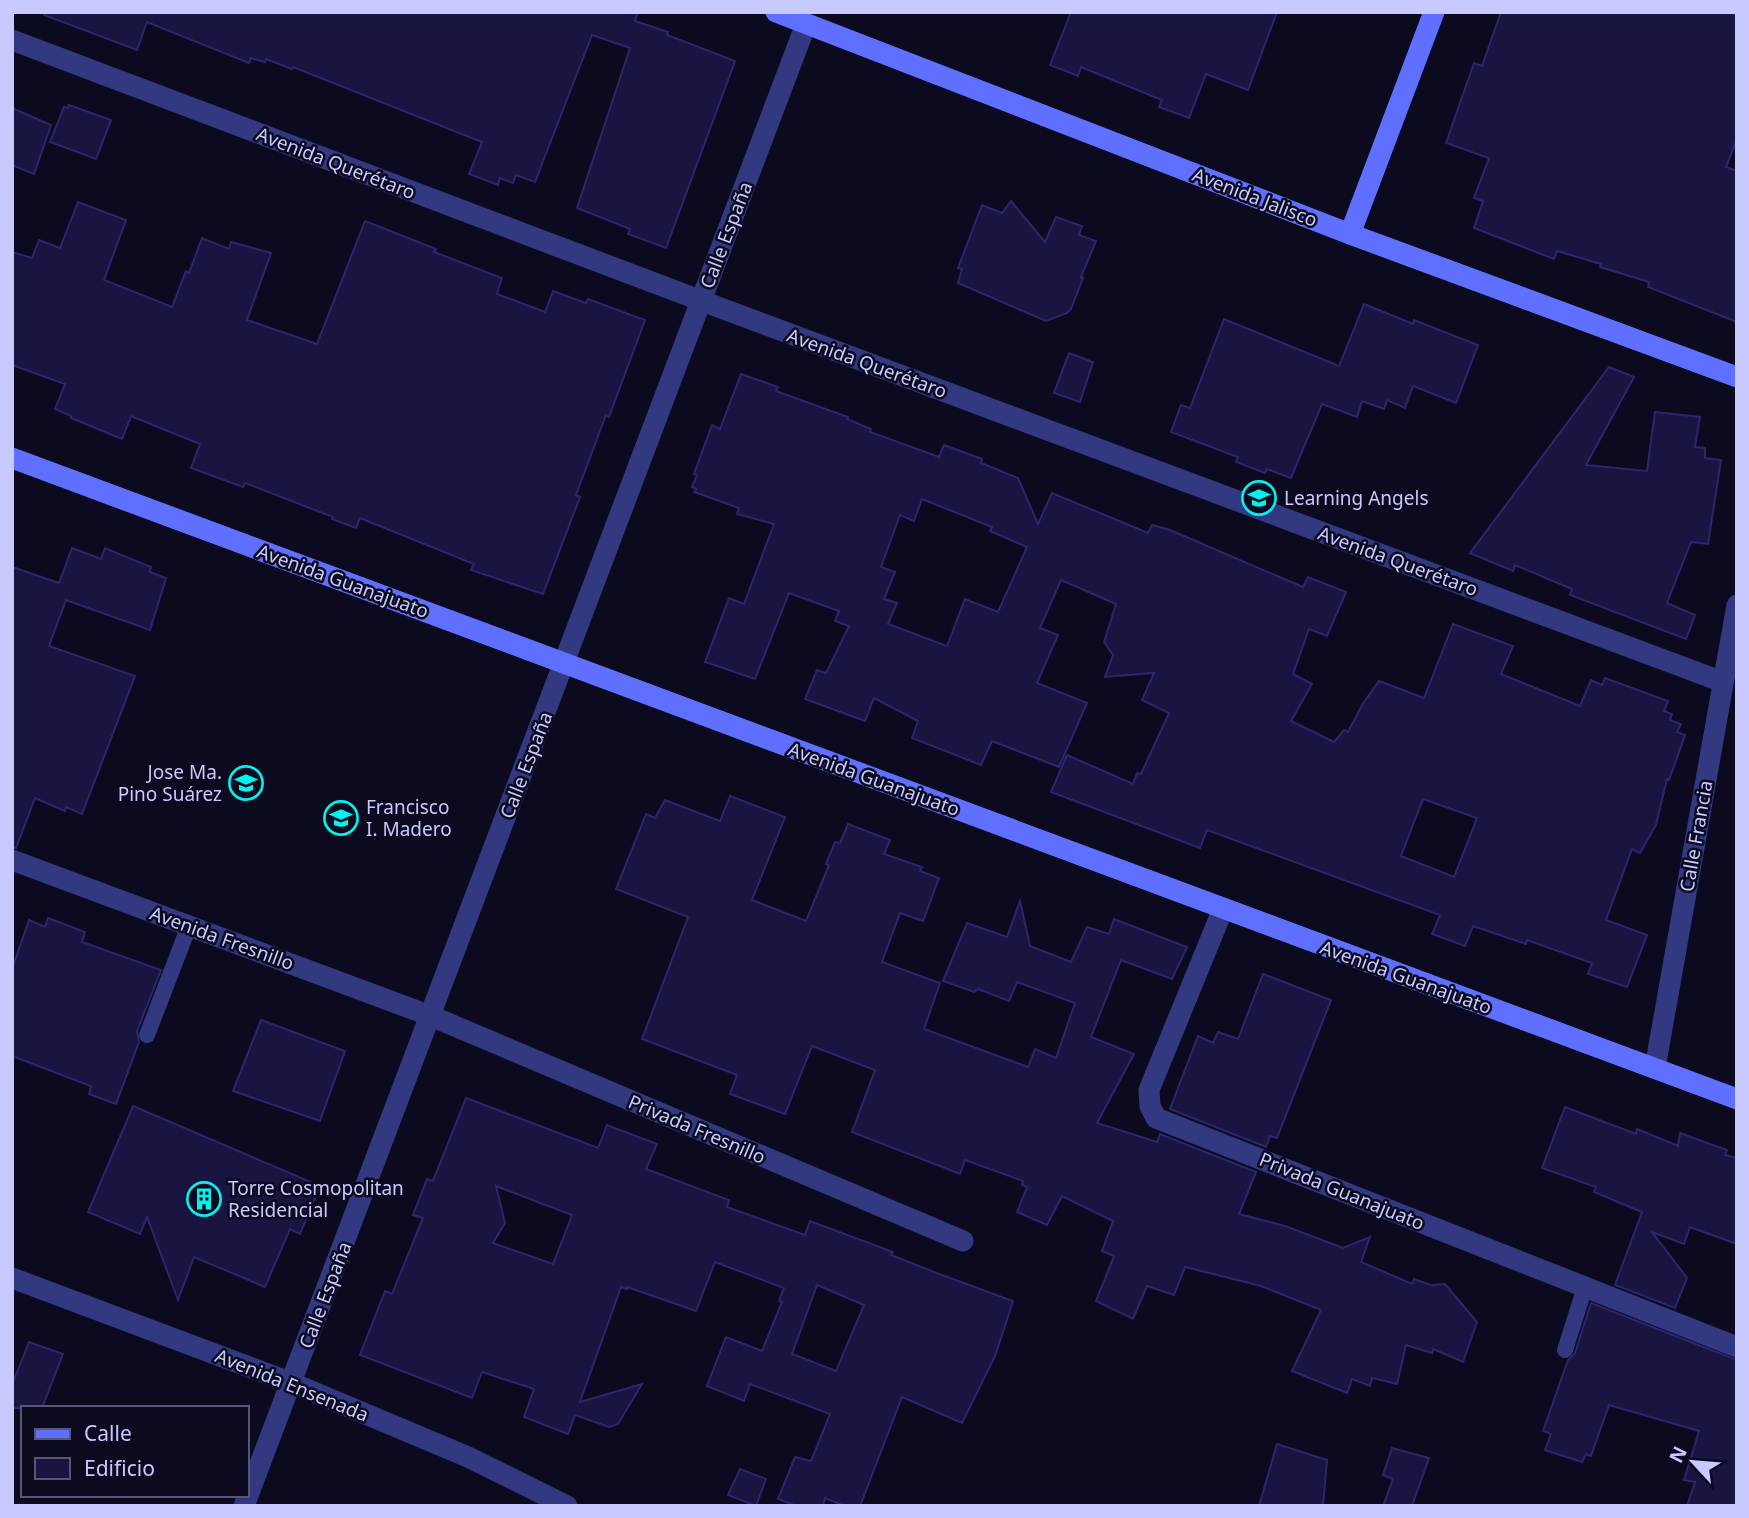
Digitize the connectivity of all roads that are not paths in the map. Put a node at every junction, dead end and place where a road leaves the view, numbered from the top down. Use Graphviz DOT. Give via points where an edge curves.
graph roads {
  1 [pos="776,12"];
  2 [pos="1434,12"];
  3 [pos="806,24"];
  4 [pos="12,40"];
  5 [pos="1350,234"];
  6 [pos="702,301"];
  7 [pos="1737,377"];
  8 [pos="12,458"];
  9 [pos="1737,604"];
  10 [pos="564,664"];
  11 [pos="1723,682"];
  12 [pos="12,859"];
  13 [pos="1223,909"];
  14 [pos="189,926"];
  15 [pos="431,1016"];
  16 [pos="147,1035"];
  17 [pos="1655,1069"];
  18 [pos="1737,1099"];
  19 [pos="963,1241"];
  20 [pos="12,1278"];
  21 [pos="1584,1287"];
  22 [pos="1737,1347"];
  23 [pos="1565,1350"];
  24 [pos="292,1383"];
  25 [pos="248,1496"];
  26 [pos="567,1506"];
  1 -- 3 [label="street, Avenida Jalisco"];
  2 -- 5 [label="street"];
  3 -- 5 [label="street, Avenida Jalisco"];
  3 -- 6 [label="street, Calle España"];
  4 -- 6 [label="street, Avenida Querétaro"];
  5 -- 7 [label="street, Avenida Jalisco"];
  6 -- 10 [label="street, Calle España"];
  6 -- 11 [label="street, Avenida Querétaro"];
  8 -- 10 [label="street, Avenida Guanajuato"];
  9 -- 11 [label="street, Calle Francia"];
  10 -- 13 [label="street, Avenida Guanajuato"];
  10 -- 15 [label="street, Calle España"];
  11 -- 17 [label="street, Calle Francia"];
  12 -- 14 [label="street, Avenida Fresnillo"];
  13 -- 17 [label="street, Avenida Guanajuato"];
  13 -- 21 [label="street, Privada Guanajuato" via="1149,1090 1156,1118"];
  14 -- 15 [label="street, Avenida Fresnillo"];
  14 -- 16 [label="lane"];
  15 -- 19 [label="street, Privada Fresnillo"];
  15 -- 24 [label="street, Calle España"];
  17 -- 18 [label="street, Avenida Guanajuato"];
  20 -- 24 [label="street, Avenida Ensenada"];
  21 -- 22 [label="street, Privada Guanajuato"];
  21 -- 23 [label="lane"];
  24 -- 25 [label="street, Calle España"];
  24 -- 26 [label="street, Avenida Ensenada" via="468,1457"];
}
